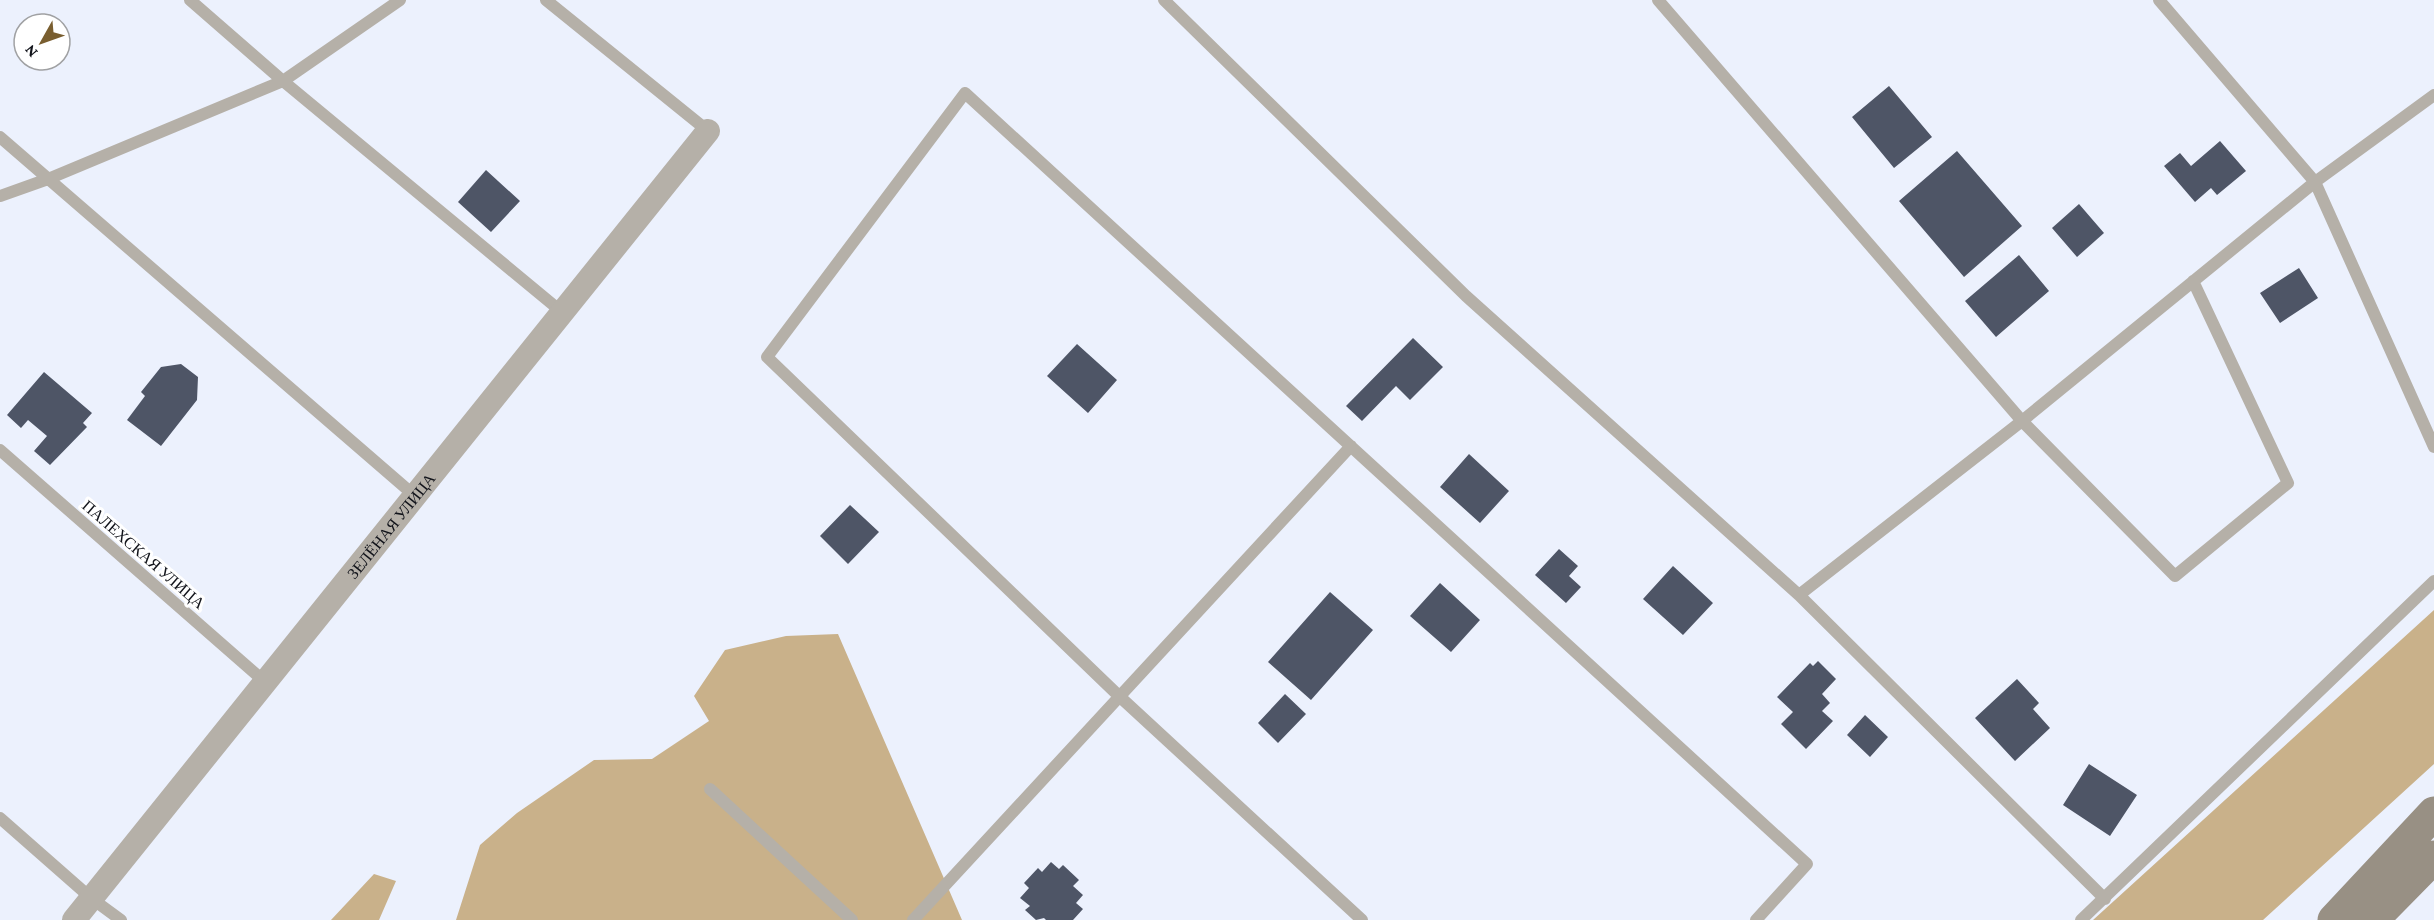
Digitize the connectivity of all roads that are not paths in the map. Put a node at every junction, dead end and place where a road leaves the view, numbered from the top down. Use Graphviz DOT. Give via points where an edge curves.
graph roads {
  1 [pos="190,0"];
  2 [pos="400,0"];
  3 [pos="546,0"];
  4 [pos="1164,0"];
  5 [pos="1658,0"];
  6 [pos="2159,0"];
  7 [pos="283,81"];
  8 [pos="2434,95"];
  9 [pos="708,132"];
  10 [pos="0,137"];
  11 [pos="48,179"];
  12 [pos="2315,182"];
  13 [pos="0,196"];
  14 [pos="2193,281"];
  15 [pos="563,313"];
  16 [pos="2022,421"];
  17 [pos="1351,446"];
  18 [pos="2434,447"];
  19 [pos="0,450"];
  20 [pos="415,496"];
  21 [pos="2434,581"];
  22 [pos="1799,595"];
  23 [pos="265,682"];
  24 [pos="1119,696"];
  25 [pos="710,789"];
  26 [pos="2434,813"];
  27 [pos="0,818"];
  28 [pos="2434,857"];
  29 [pos="91,898"];
  30 [pos="2105,899"];
  31 [pos="74,920"];
  32 [pos="121,920"];
  33 [pos="852,920"];
  34 [pos="914,920"];
  35 [pos="1362,920"];
  36 [pos="1756,920"];
  37 [pos="2081,920"];
  38 [pos="2334,920"];
  39 [pos="2372,920"];
  1 -- 7 [label="lane"];
  2 -- 7 [label="lane"];
  3 -- 9 [label="lane"];
  4 -- 22 [label="lane" via="1466,296"];
  5 -- 16 [label="lane"];
  6 -- 12 [label="lane"];
  7 -- 11 [label="lane"];
  7 -- 15 [label="lane"];
  8 -- 12 [label="lane"];
  9 -- 15 [label="street, ЗЕЛЁНАЯ УЛИЦА"];
  10 -- 11 [label="lane"];
  11 -- 13 [label="lane"];
  11 -- 20 [label="lane"];
  12 -- 14 [label="lane"];
  12 -- 18 [label="lane"];
  14 -- 16 [label="lane"];
  14 -- 16 [label="lane" via="2288,483 2175,576"];
  15 -- 20 [label="street, ЗЕЛЁНАЯ УЛИЦА"];
  16 -- 22 [label="lane"];
  17 -- 24 [label="lane"];
  17 -- 24 [label="lane" via="965,93 766,357"];
  17 -- 36 [label="lane" via="1807,864"];
  19 -- 23 [label="lane, ПАЛЕХСКАЯ УЛИЦА"];
  20 -- 23 [label="street, ЗЕЛЁНАЯ УЛИЦА"];
  21 -- 30 [label="lane"];
  22 -- 30 [label="lane"];
  23 -- 29 [label="street, ЗЕЛЁНАЯ УЛИЦА"];
  24 -- 34 [label="lane"];
  24 -- 35 [label="lane"];
  25 -- 33 [label="lane"];
  26 -- 38 [label="main road"];
  27 -- 29 [label="lane"];
  28 -- 39 [label="main road"];
  29 -- 31 [label="street, ЗЕЛЁНАЯ УЛИЦА"];
  29 -- 32 [label="lane"];
  30 -- 37 [label="lane"];
}
